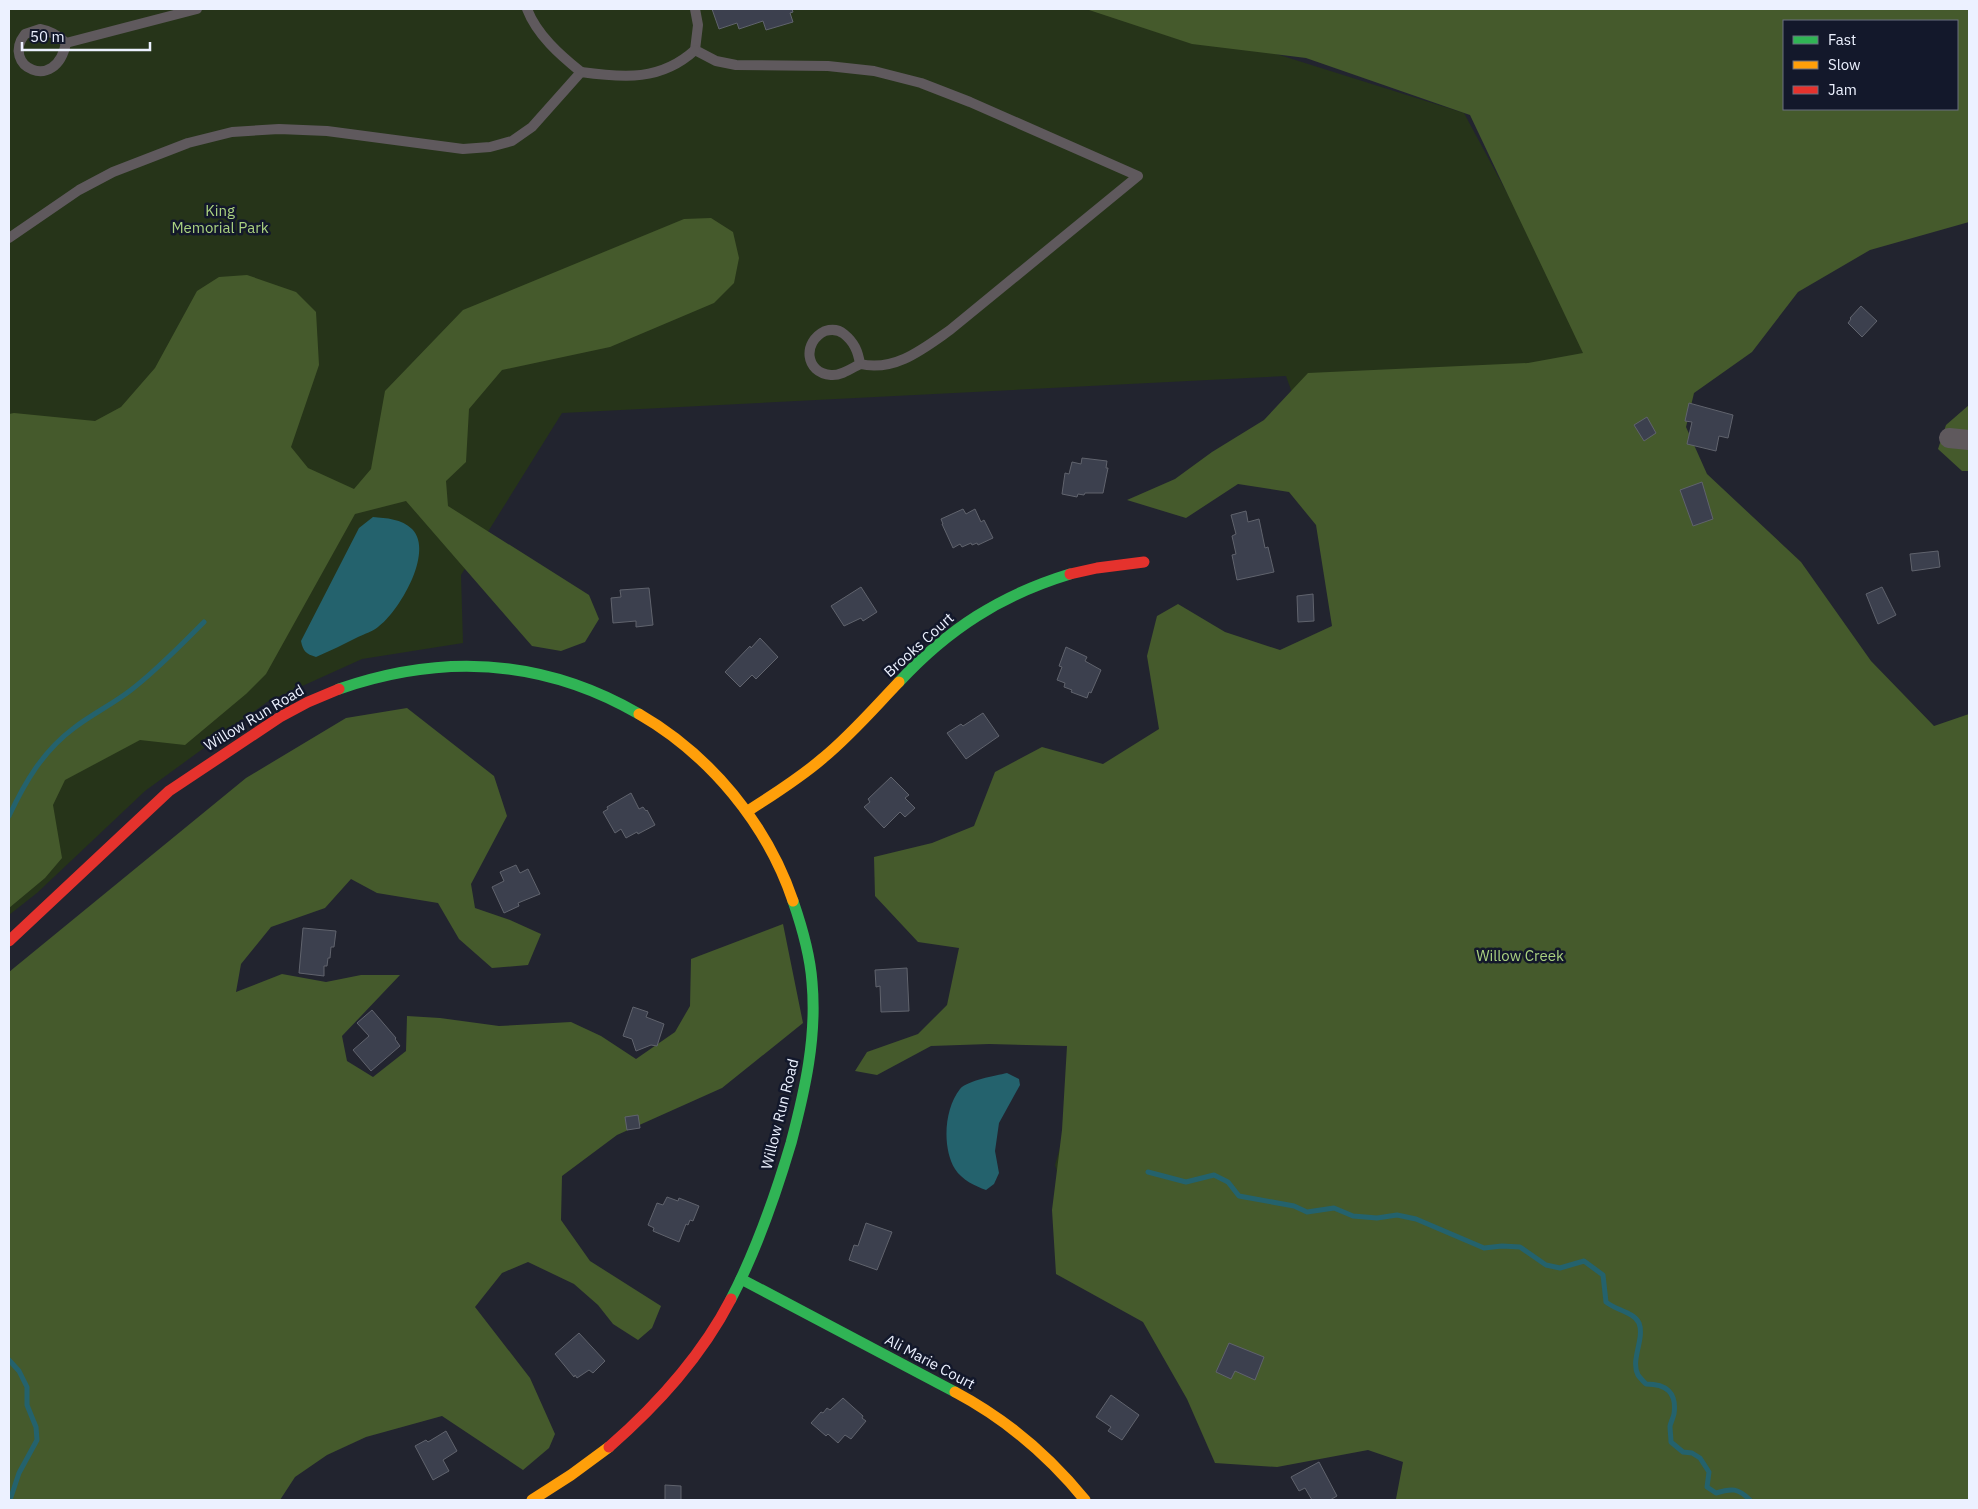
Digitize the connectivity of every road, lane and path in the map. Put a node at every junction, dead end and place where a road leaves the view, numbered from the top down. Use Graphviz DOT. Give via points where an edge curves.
graph roads {
  1 [pos="197,9"];
  2 [pos="528,9"];
  3 [pos="695,9"];
  4 [pos="66,43"];
  5 [pos="695,50"];
  6 [pos="582,72"];
  7 [pos="9,238"];
  8 [pos="860,364"];
  9 [pos="1949,438"];
  10 [pos="1969,440"];
  11 [pos="1144,562"];
  12 [pos="748,811"];
  13 [pos="9,941"];
  14 [pos="741,1279"];
  15 [pos="532,1500"];
  16 [pos="1085,1500"];
  1 -- 4 [label="lane"];
  2 -- 6 [label="lane" via="550,44"];
  3 -- 5 [label="lane" via="698,25"];
  4 -- 4 [label="lane" via="50,31 40,29 25,34 18,48 25,66 43,72 58,62"];
  5 -- 6 [label="lane" via="681,62 662,71 610,76"];
  5 -- 8 [label="lane" via="716,61 736,65 828,66 874,71 921,83 1138,176 923,349 886,366"];
  6 -- 7 [label="lane" via="532,127 512,141 463,149 327,130 232,132 188,142 113,172 79,190"];
  8 -- 8 [label="lane" via="831,375 820,371 812,364 809,345 824,332 832,329 841,331 858,352"];
  9 -- 10 [label="street"];
  11 -- 12 [label="street, Brooks Court" via="1070,574 984,610 914,665 834,749"];
  12 -- 13 [label="street, Willow Run Road" via="700,757 668,731 633,708 592,689 542,674 495,666 405,669 322,695 283,715 204,766 134,823"];
  12 -- 14 [label="street, Willow Run Road" via="782,871 796,905 812,984 813,1034 800,1107 771,1210"];
  14 -- 15 [label="street, Willow Run Road" via="711,1333 675,1382 608,1447"];
  14 -- 16 [label="street, Ali Marie Court" via="981,1406 1048,1458"];
}
